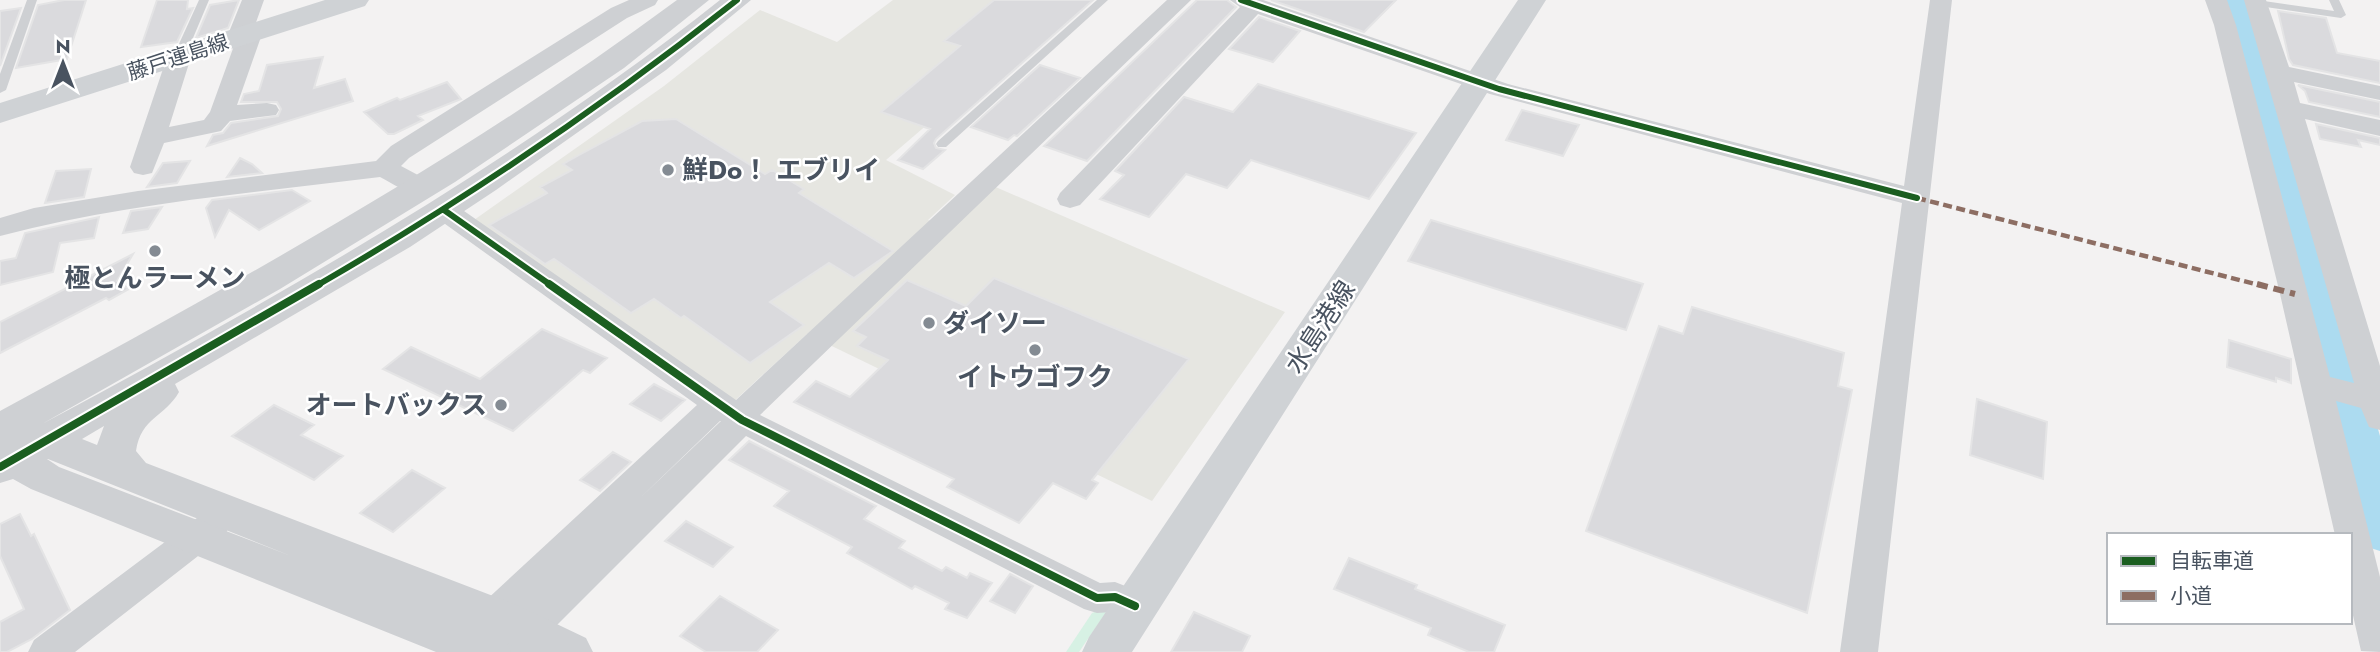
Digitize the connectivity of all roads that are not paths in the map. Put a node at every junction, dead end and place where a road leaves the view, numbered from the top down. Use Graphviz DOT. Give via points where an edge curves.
graph roads {
  1 [pos="44,0"];
  2 [pos="205,0"];
  3 [pos="253,0"];
  4 [pos="355,0"];
  5 [pos="647,0"];
  6 [pos="695,0"];
  7 [pos="737,0"];
  8 [pos="1103,0"];
  9 [pos="1180,0"];
  10 [pos="1532,0"];
  11 [pos="1941,0"];
  12 [pos="2216,0"];
  13 [pos="2334,0"];
  14 [pos="32,1"];
  15 [pos="1247,2"];
  16 [pos="2255,2"];
  17 [pos="244,36"];
  18 [pos="179,57"];
  19 [pos="2278,72"];
  20 [pos="1479,83"];
  21 [pos="0,90"];
  22 [pos="2380,93"];
  23 [pos="2289,108"];
  24 [pos="267,110"];
  25 [pos="0,113"];
  26 [pos="222,114"];
  27 [pos="2380,128"];
  28 [pos="151,138"];
  29 [pos="2258,139"];
  30 [pos="942,144"];
  31 [pos="2298,148"];
  32 [pos="144,167"];
  33 [pos="384,168"];
  34 [pos="1917,198"];
  35 [pos="433,199"];
  36 [pos="1070,199"];
  37 [pos="0,227"];
  38 [pos="317,285"];
  39 [pos="2322,386"];
  40 [pos="2375,404"];
  41 [pos="733,414"];
  42 [pos="10,438"];
  43 [pos="132,476"];
  44 [pos="213,525"];
  45 [pos="1135,606"];
  46 [pos="492,639"];
  47 [pos="2380,651"];
  48 [pos="47,652"];
  49 [pos="570,652"];
  50 [pos="1106,652"];
  51 [pos="1858,652"];
  1 -- 14 [label="lane"];
  2 -- 18 [label="lane"];
  3 -- 17 [label="street"];
  4 -- 17 [label="main road, 藤戸連島線"];
  5 -- 33 [label="street" via="619,13 400,152"];
  6 -- 35 [label="street" via="549,106"];
  7 -- 35 [label="street" via="637,78"];
  8 -- 30 [label="lane"];
  9 -- 41 [label="street"];
  10 -- 20 [label="main road, 水島港線"];
  11 -- 34 [label="street"];
  12 -- 29 [label="street"];
  13 -- 16 [label="lane" via="2341,15"];
  14 -- 21 [label="lane"];
  15 -- 20 [label="street"];
  15 -- 36 [label="street"];
  16 -- 19 [label="street"];
  17 -- 18 [label="main road, 藤戸連島線"];
  17 -- 26 [label="street"];
  18 -- 25 [label="main road, 藤戸連島線"];
  18 -- 28 [label="street"];
  19 -- 22 [label="street"];
  19 -- 23 [label="street"];
  20 -- 34 [label="street"];
  20 -- 45 [label="main road, 水島港線"];
  23 -- 27 [label="street"];
  23 -- 31 [label="street"];
  24 -- 26 [label="street"];
  26 -- 28 [label="street" via="212,126"];
  28 -- 32 [label="street"];
  29 -- 31 [label="street"];
  29 -- 39 [label="street"];
  31 -- 40 [label="street"];
  33 -- 35 [label="street"];
  33 -- 37 [label="street" via="138,200"];
  34 -- 51 [label="street"];
  35 -- 38 [label="street"];
  35 -- 41 [label="street"];
  35 -- 42 [label="street" via="230,303"];
  38 -- 42 [label="street"];
  38 -- 43 [label="street" via="282,319 154,396 124,422 115,454"];
  39 -- 40 [label="street"];
  39 -- 47 [label="street"];
  41 -- 45 [label="street" via="1097,598 1115,597"];
  41 -- 46 [label="street"];
  42 -- 43 [label="street"];
  42 -- 44 [label="street" via="45,478"];
  43 -- 44 [label="street"];
  44 -- 46 [label="street"];
  44 -- 48 [label="street"];
  45 -- 50 [label="main road, 水島港線"];
  46 -- 49 [label="street"];
}
